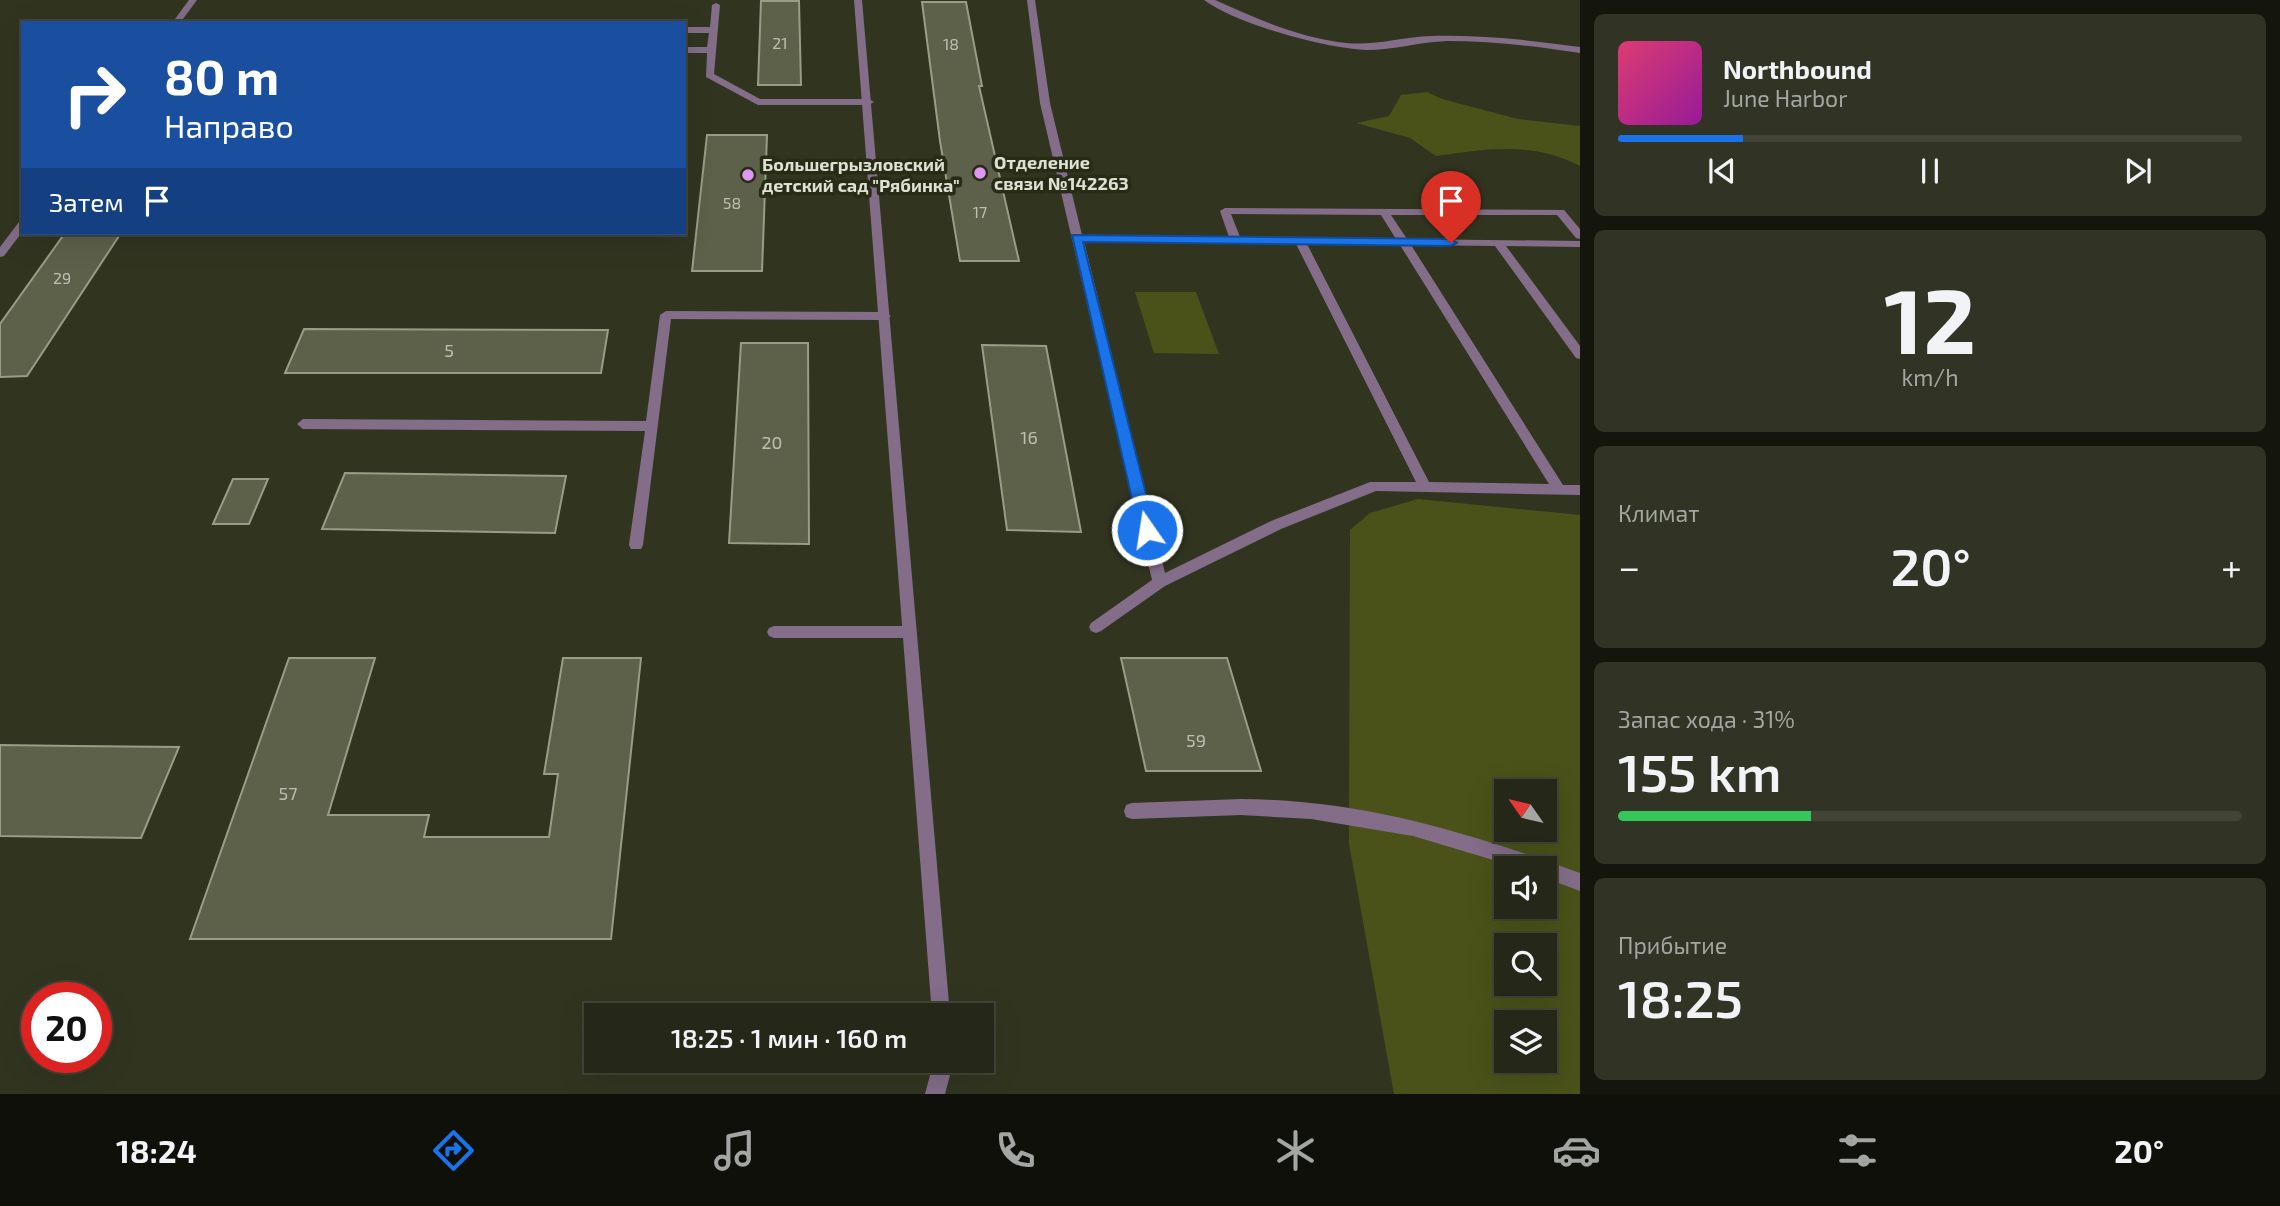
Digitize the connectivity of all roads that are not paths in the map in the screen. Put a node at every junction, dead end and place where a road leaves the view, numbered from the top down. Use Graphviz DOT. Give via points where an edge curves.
graph roads {
  1 [pos="193,0"];
  2 [pos="858,0"];
  3 [pos="1031,0"];
  4 [pos="1208,0"];
  5 [pos="716,5"];
  6 [pos="177,21"];
  7 [pos="686,30"];
  8 [pos="713,30"];
  9 [pos="686,50"];
  10 [pos="711,50"];
  11 [pos="1580,50"];
  12 [pos="869,102"];
  13 [pos="1385,213"];
  14 [pos="21,227"];
  15 [pos="1580,236"];
  16 [pos="1076,238"];
  17 [pos="1236,240"];
  18 [pos="1300,241"];
  19 [pos="1404,242"];
  20 [pos="1499,243"];
  21 [pos="1580,244"];
  22 [pos="0,254"];
  23 [pos="886,316"];
  24 [pos="1580,355"];
  25 [pos="303,425"];
  26 [pos="651,426"];
  27 [pos="1424,485"];
  28 [pos="1559,489"];
  29 [pos="1580,490"];
  30 [pos="636,545"];
  31 [pos="1160,582"];
  32 [pos="1096,627"];
  33 [pos="774,632"];
  34 [pos="909,632"];
  35 [pos="1132,811"];
  36 [pos="1513,856"];
  37 [pos="1557,873"];
  38 [pos="1580,882"];
  39 [pos="940,1003"];
  40 [pos="941,1073"];
  41 [pos="935,1094"];
  1 -- 6 [label="street"];
  2 -- 12 [label="street"];
  3 -- 16 [label="street" via="1045,103"];
  4 -- 11 [label="street" via="1276,29 1320,41 1368,47 1429,39 1484,40"];
  5 -- 8 [label="street"];
  7 -- 8 [label="street"];
  8 -- 10 [label="street"];
  9 -- 10 [label="street"];
  10 -- 12 [label="street" via="709,75 758,102"];
  12 -- 23 [label="street"];
  13 -- 15 [label="street" via="1560,212"];
  13 -- 17 [label="street" via="1225,211"];
  13 -- 19 [label="street"];
  14 -- 22 [label="street"];
  16 -- 17 [label="street"];
  16 -- 31 [label="street"];
  17 -- 18 [label="street"];
  18 -- 19 [label="street"];
  18 -- 27 [label="street"];
  19 -- 20 [label="street"];
  19 -- 28 [label="street"];
  20 -- 21 [label="street"];
  20 -- 24 [label="street"];
  23 -- 26 [label="street" via="666,315"];
  23 -- 34 [label="street"];
  25 -- 26 [label="street"];
  26 -- 30 [label="street"];
  27 -- 28 [label="street"];
  27 -- 31 [label="street" via="1375,486 1276,525"];
  28 -- 29 [label="street"];
  31 -- 32 [label="street"];
  33 -- 34 [label="street"];
  34 -- 39 [label="street"];
  35 -- 36 [label="street" via="1275,808 1362,816"];
  37 -- 38 [label="street"];
  40 -- 41 [label="street"];
}
